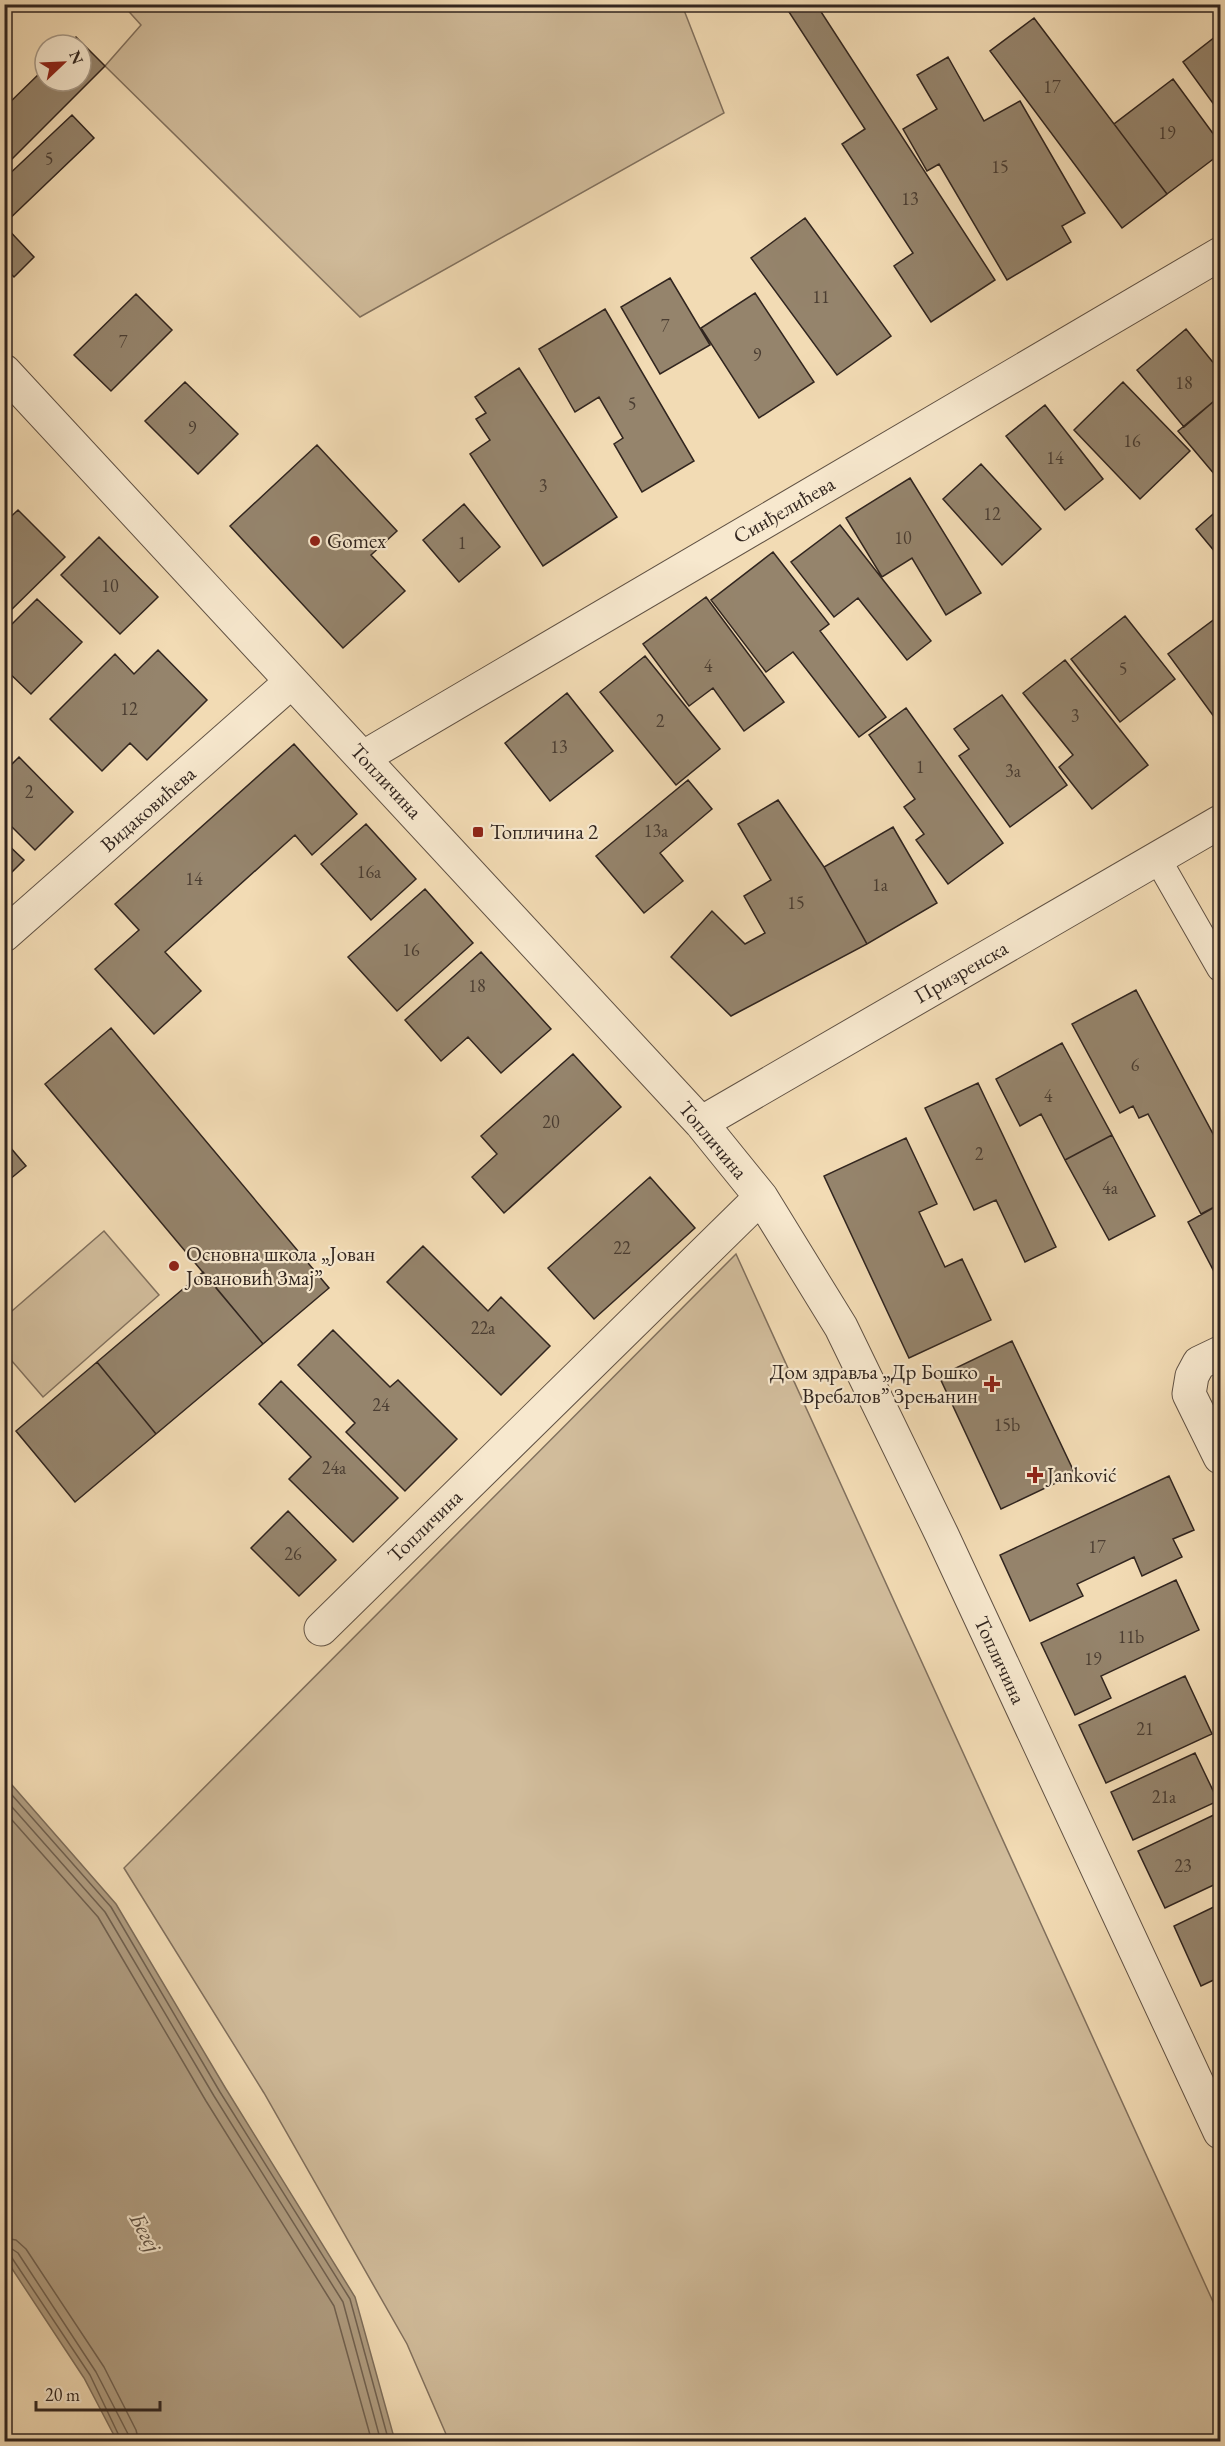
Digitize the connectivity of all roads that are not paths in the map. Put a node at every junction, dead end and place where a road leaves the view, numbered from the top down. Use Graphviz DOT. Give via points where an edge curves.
graph roads {
  1 [pos="1215,267"];
  2 [pos="4,371"];
  3 [pos="291,682"];
  4 [pos="364,756"];
  5 [pos="1221,822"];
  6 [pos="1157,858"];
  7 [pos="4,935"];
  8 [pos="1221,968"];
  9 [pos="701,1123"];
  10 [pos="761,1197"];
  11 [pos="1221,1353"];
  12 [pos="1221,1457"];
  13 [pos="321,1629"];
  14 [pos="1221,2132"];
  1 -- 4 [label="street, Синђелићева"];
  2 -- 3 [label="street, Топличина"];
  3 -- 4 [label="street, Топличина"];
  3 -- 7 [label="street, Видаковићева"];
  4 -- 9 [label="street, Топличина"];
  5 -- 6 [label="street, Призренска"];
  6 -- 8 [label="lane"];
  6 -- 9 [label="street, Призренска"];
  9 -- 10 [label="street, Топличина"];
  10 -- 13 [label="street, Топличина"];
  10 -- 14 [label="street, Топличина" via="846,1337"];
  11 -- 12 [label="street" via="1199,1363 1189,1394"];
}
